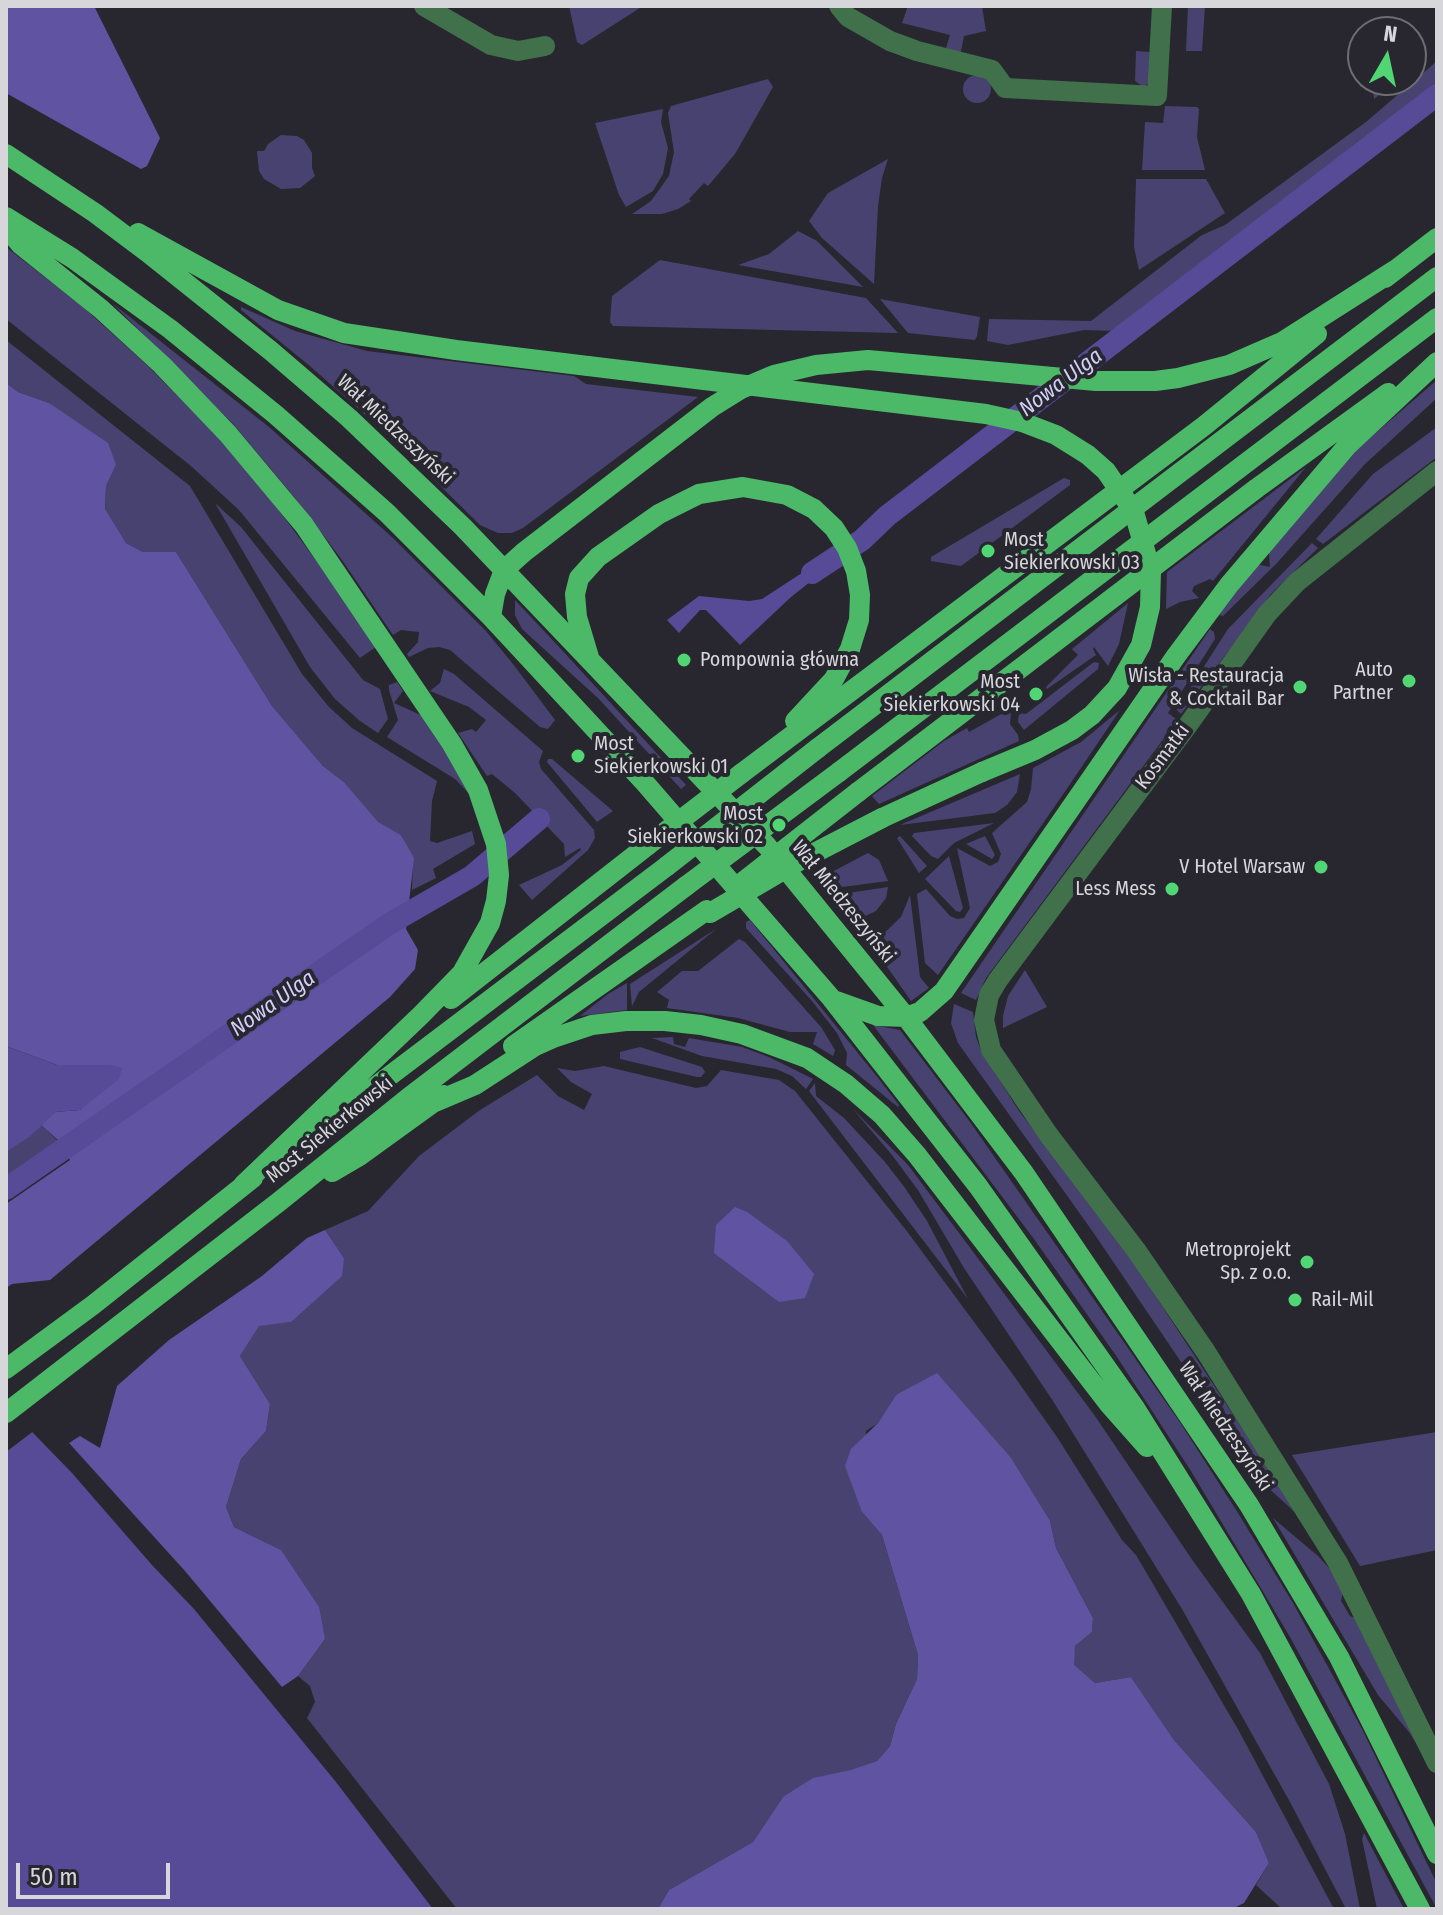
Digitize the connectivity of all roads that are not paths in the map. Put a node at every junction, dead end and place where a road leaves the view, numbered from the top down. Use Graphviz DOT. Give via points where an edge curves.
graph roads {
  1 [pos="424,6"];
  2 [pos="839,6"];
  3 [pos="1162,6"];
  4 [pos="545,46"];
  5 [pos="6,154"];
  6 [pos="95,213"];
  7 [pos="6,217"];
  8 [pos="6,227"];
  9 [pos="1437,238"];
  10 [pos="1395,270"];
  11 [pos="1437,277"];
  12 [pos="1437,318"];
  13 [pos="1437,360"];
  14 [pos="1437,471"];
  15 [pos="504,570"];
  16 [pos="491,617"];
  17 [pos="590,661"];
  18 [pos="797,726"];
  19 [pos="709,911"];
  20 [pos="832,999"];
  21 [pos="906,1017"];
  22 [pos="548,1032"];
  23 [pos="991,1050"];
  24 [pos="376,1058"];
  25 [pos="243,1185"];
  26 [pos="280,1201"];
  27 [pos="6,1369"];
  28 [pos="6,1413"];
  29 [pos="1192,1497"];
  30 [pos="1437,1763"];
  31 [pos="1437,1854"];
  32 [pos="1420,1909"];
  1 -- 4 [label="street" via="491,45 518,51"];
  2 -- 3 [label="street" via="890,41 992,70 1005,88 1157,96"];
  5 -- 6 [label="main road, Wał Miedzeszyński"];
  6 -- 15 [label="main road, Wał Miedzeszyński" via="310,384"];
  6 -- 19 [label="main road, bridge" via="278,310 344,333 1009,418 1056,435 1106,471 1134,512 1151,571 1141,645 1117,688 1061,737 882,818"];
  7 -- 16 [label="main road" via="112,287 255,397 379,506"];
  8 -- 24 [label="main road" via="162,365 304,525 478,790 496,844 499,875 490,923 462,973"];
  9 -- 10 [label="main road"];
  10 -- 15 [label="main road" via="1259,354 1194,375 1096,381 868,360 774,375 741,389 679,432"];
  10 -- 18 [label="main road" via="1204,426"];
  11 -- 25 [label="main road, Most Siekierkowski, bridge"];
  12 -- 26 [label="main road, Most Siekierkowski, bridge" via="528,1006"];
  13 -- 19 [label="main road, bridge" via="1257,488"];
  13 -- 21 [label="main road" via="1347,446 1229,585 944,991"];
  14 -- 23 [label="street, Kosmatki" via="1297,582 1267,614 998,980 984,1020"];
  15 -- 16 [label="main road"];
  15 -- 17 [label="main road, Wał Miedzeszyński"];
  16 -- 20 [label="main road" via="645,783"];
  17 -- 18 [label="main road" via="575,605 579,578 598,557 659,514 699,494 762,489 787,495 814,509 834,528 856,571 860,595 850,649"];
  17 -- 21 [label="main road, Wał Miedzeszyński" via="767,846"];
  18 -- 24 [label="main road, bridge"];
  19 -- 22 [label="main road"];
  20 -- 21 [label="main road" via="861,1012"];
  20 -- 29 [label="main road" via="1043,1274"];
  21 -- 31 [label="main road, Wał Miedzeszyński" via="1024,1173 1249,1505 1339,1657"];
  22 -- 26 [label="main road" via="361,1155"];
  22 -- 29 [label="main road" via="632,1021 701,1025 780,1047 841,1080 917,1155 1108,1403"];
  23 -- 30 [label="street, Wał Miedzeszyński" via="1145,1262 1251,1423 1338,1563"];
  24 -- 25 [label="main road"];
  25 -- 27 [label="main road, Most Siekierkowski"];
  26 -- 28 [label="main road, Most Siekierkowski"];
  29 -- 32 [label="main road" via="1299,1680"];
}
